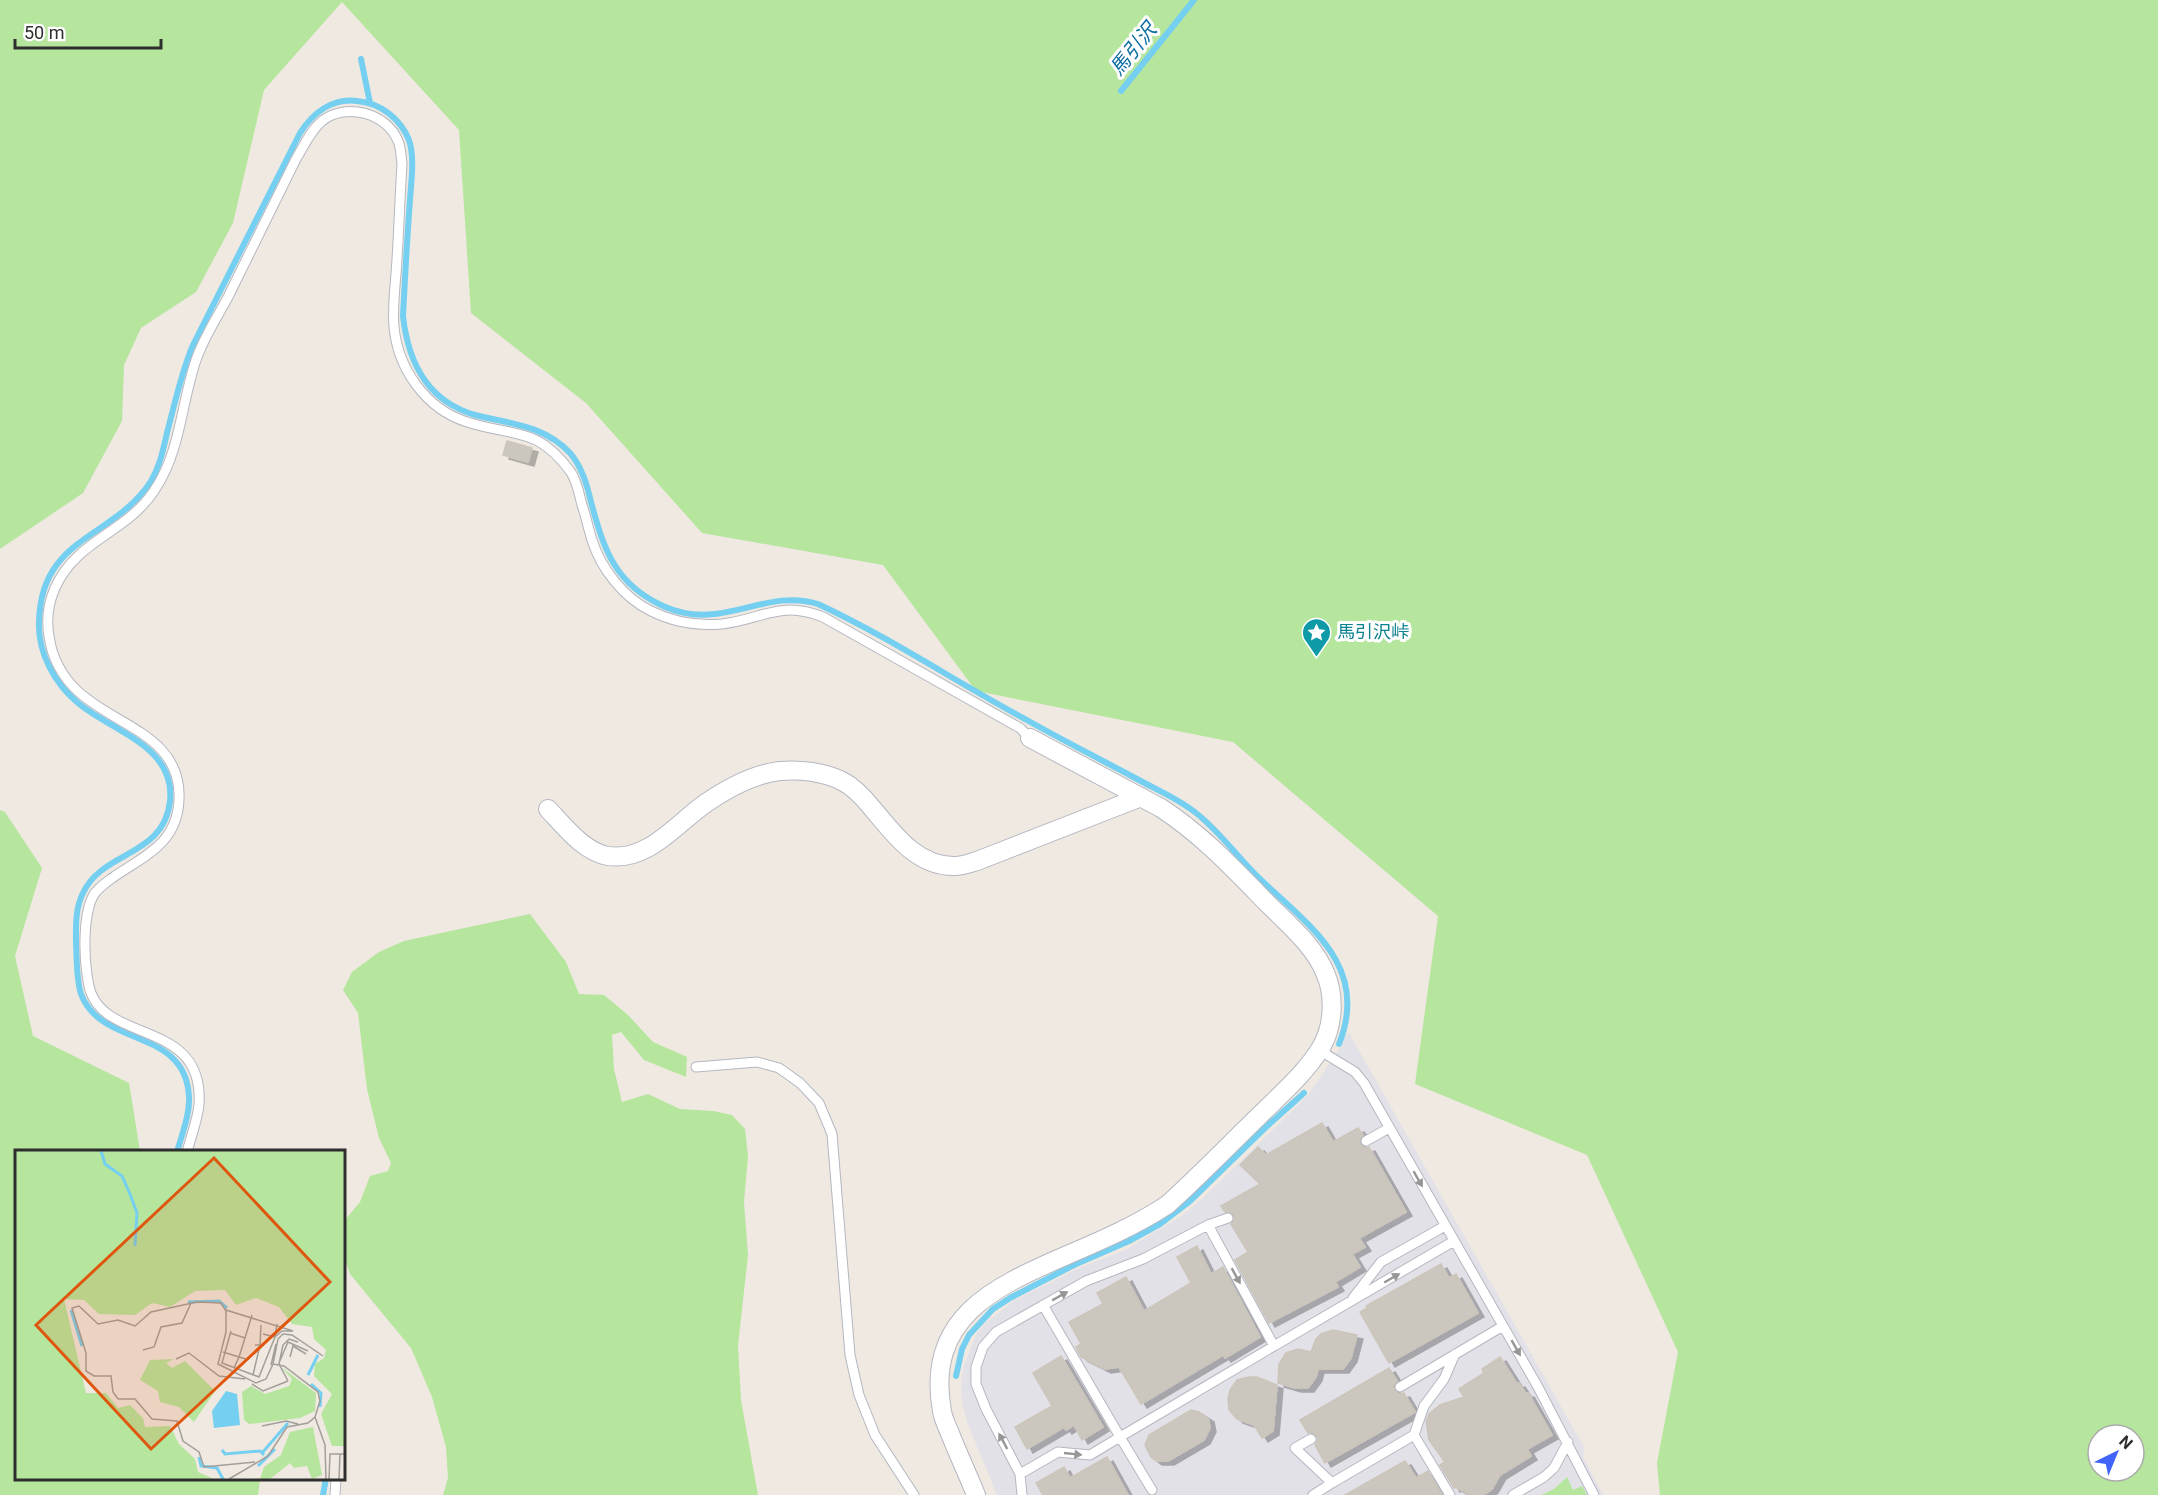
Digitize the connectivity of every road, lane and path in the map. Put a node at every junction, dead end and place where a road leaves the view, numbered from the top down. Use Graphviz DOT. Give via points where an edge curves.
graph roads {
  1 [pos="1030,738"];
  2 [pos="1141,797"];
  3 [pos="548,809"];
  4 [pos="1319,1050"];
  5 [pos="696,1067"];
  6 [pos="1389,1128"];
  7 [pos="1366,1141"];
  8 [pos="188,1150"];
  9 [pos="1228,1218"];
  10 [pos="1208,1225"];
  11 [pos="1445,1226"];
  12 [pos="1454,1241"];
  13 [pos="1350,1302"];
  14 [pos="1043,1305"];
  15 [pos="1503,1326"];
  16 [pos="1274,1346"];
  17 [pos="1455,1354"];
  18 [pos="1400,1387"];
  19 [pos="1414,1435"];
  20 [pos="1120,1437"];
  21 [pos="1311,1439"];
  22 [pos="1568,1442"];
  23 [pos="1020,1474"];
  24 [pos="336,1480"];
  25 [pos="1332,1483"];
  26 [pos="1152,1490"];
  27 [pos="334,1495"];
  28 [pos="914,1495"];
  29 [pos="976,1495"];
  30 [pos="1022,1495"];
  31 [pos="1313,1495"];
  32 [pos="1450,1495"];
  33 [pos="1513,1495"];
  34 [pos="1594,1495"];
  1 -- 2 [label="street"];
  1 -- 8 [label="lane" via="1020,728 808,611 789,608 723,624 700,624 680,622 636,602 602,564 573,475 562,459 531,437 446,413 417,387 402,361 394,325 402,164 398,140 372,114 340,112 324,119 296,159 195,361 170,463 144,505 67,566 50,599 48,614 50,644 69,683 151,739 171,760 179,783 175,822 165,840 155,851 103,884 94,895 86,924 86,972 91,995 101,1008 114,1019 169,1043 191,1067 199,1104"];
  2 -- 3 [label="street" via="955,866 934,864 918,856 843,781 801,770 778,771 733,786 654,844 631,855 608,856 589,847"];
  2 -- 4 [label="street" via="1182,822 1213,848 1316,955 1327,976 1331,996 1331,1024"];
  4 -- 6 [label="lane" via="1355,1072"];
  4 -- 29 [label="street" via="1298,1077 1167,1205 1120,1232 1004,1284 984,1297 953,1330 945,1351 939,1390 942,1414"];
  5 -- 28 [label="lane" via="756,1062 779,1068 819,1103 832,1134 850,1355 859,1395 875,1435"];
  6 -- 7 [label="lane"];
  6 -- 11 [label="lane, one-way"];
  9 -- 10 [label="lane"];
  14 -- 10 [label="lane, one-way"];
  10 -- 16 [label="lane, one-way"];
  11 -- 12 [label="lane"];
  11 -- 13 [label="lane" via="1382,1262"];
  13 -- 12 [label="lane, one-way"];
  12 -- 15 [label="lane"];
  13 -- 16 [label="lane"];
  14 -- 20 [label="lane"];
  23 -- 14 [label="lane, one-way" via="986,1408 976,1384 975,1368 983,1347 996,1332"];
  15 -- 17 [label="lane"];
  15 -- 22 [label="lane, one-way"];
  16 -- 20 [label="lane"];
  17 -- 18 [label="lane"];
  17 -- 19 [label="lane" via="1444,1379 1424,1406"];
  19 -- 25 [label="lane"];
  19 -- 32 [label="lane"];
  23 -- 20 [label="lane, one-way" via="1058,1452 1090,1455"];
  20 -- 26 [label="lane"];
  21 -- 25 [label="lane" via="1295,1448"];
  22 -- 33 [label="lane" via="1554,1468"];
  22 -- 34 [label="lane"];
  23 -- 30 [label="lane"];
  24 -- 27 [label="lane"];
  25 -- 31 [label="lane"];
}
